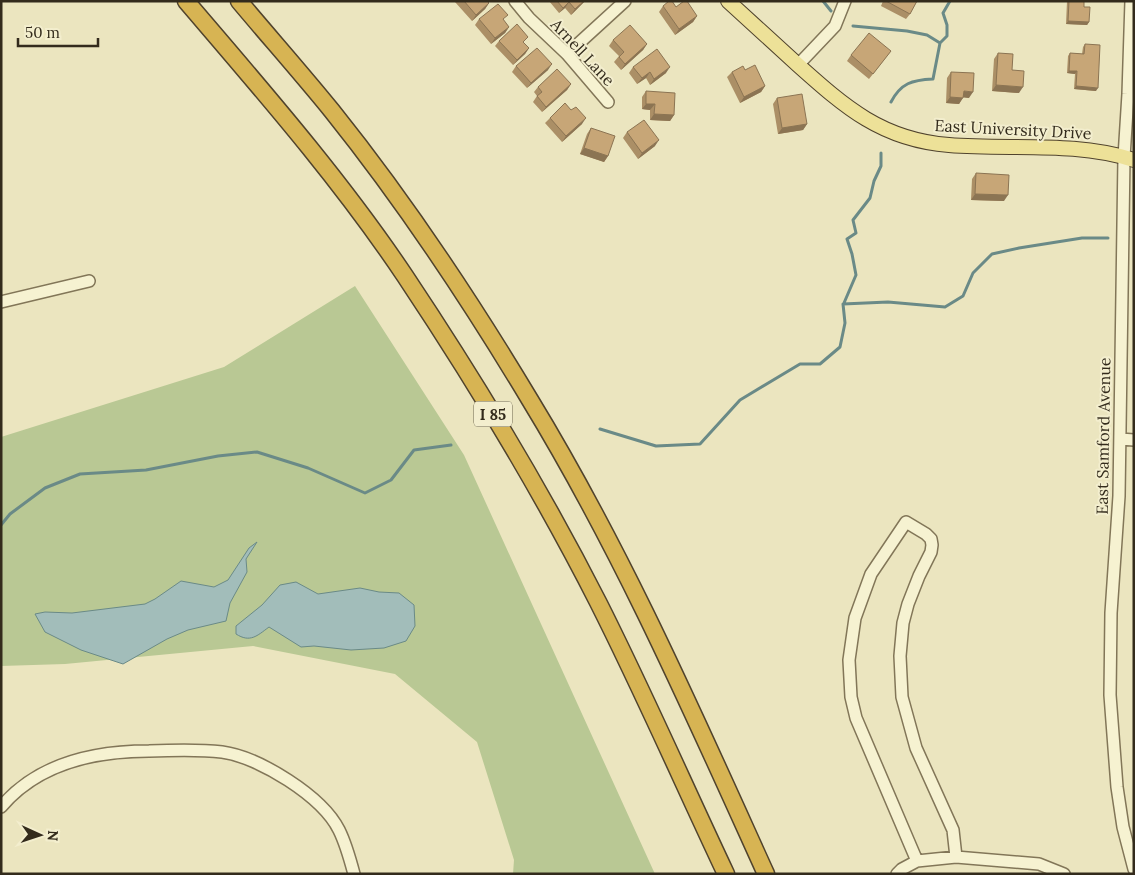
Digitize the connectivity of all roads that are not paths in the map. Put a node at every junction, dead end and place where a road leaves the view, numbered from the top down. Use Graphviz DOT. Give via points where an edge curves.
graph roads {
  1 [pos="186,1"];
  2 [pos="239,1"];
  3 [pos="515,1"];
  4 [pos="625,1"];
  5 [pos="728,1"];
  6 [pos="845,1"];
  7 [pos="1131,1"];
  8 [pos="567,54"];
  9 [pos="798,65"];
  10 [pos="608,102"];
  11 [pos="1129,158"];
  12 [pos="89,281"];
  13 [pos="1,302"];
  14 [pos="1120,439"];
  15 [pos="1134,440"];
  16 [pos="1,807"];
  17 [pos="956,857"];
  18 [pos="917,861"];
  19 [pos="1134,869"];
  20 [pos="1059,873"];
  21 [pos="354,874"];
  22 [pos="726,874"];
  23 [pos="766,874"];
  24 [pos="897,874"];
  1 -- 22 [label="highway, I 85" via="311,148 404,274 482,395 541,496 631,668"];
  2 -- 23 [label="highway, I 85" via="385,180 452,276 531,401 643,606"];
  3 -- 8 [label="street, Arnell Lane"];
  4 -- 8 [label="street"];
  5 -- 9 [label="main road, East University Drive"];
  6 -- 9 [label="street" via="835,26"];
  7 -- 11 [label="street, East Samford Avenue"];
  8 -- 10 [label="street, Arnell Lane"];
  9 -- 11 [label="main road, East University Drive" via="859,116 916,140 955,146 1077,149"];
  11 -- 14 [label="street, East Samford Avenue"];
  12 -- 13 [label="street"];
  14 -- 15 [label="street"];
  14 -- 19 [label="street, East Samford Avenue" via="1110,694 1117,787"];
  16 -- 21 [label="street" via="28,781 51,769 98,754 151,750 223,752 271,770 315,801 339,830"];
  17 -- 18 [label="street"];
  17 -- 18 [label="street" via="953,830 916,748 903,705 900,656 903,623 932,545 926,534 906,522 872,574 855,618 849,660 856,718"];
  17 -- 20 [label="street" via="1039,864"];
  18 -- 24 [label="street"];
}
